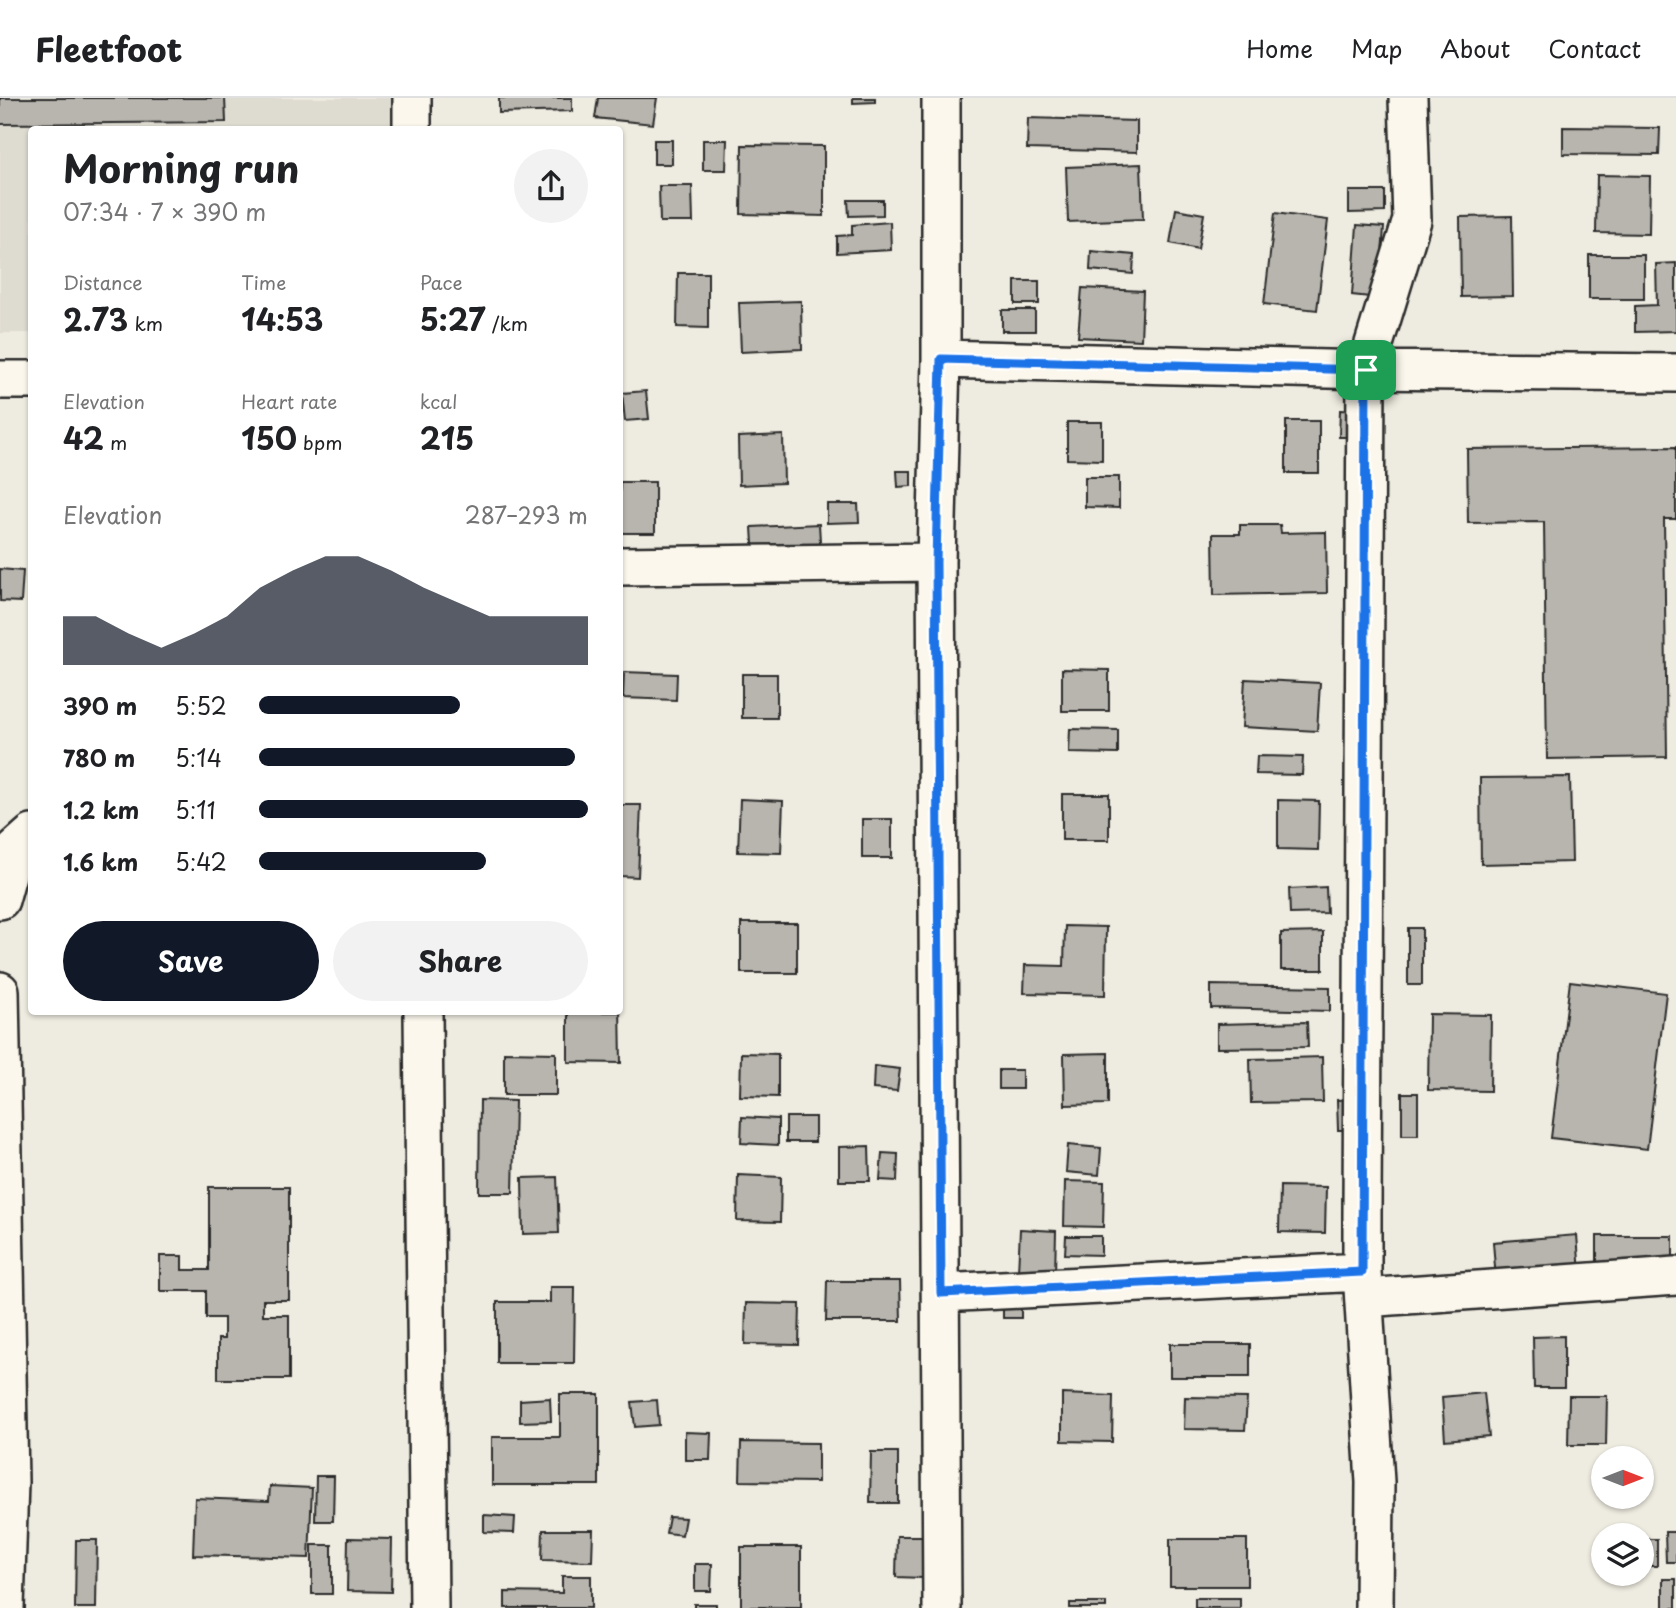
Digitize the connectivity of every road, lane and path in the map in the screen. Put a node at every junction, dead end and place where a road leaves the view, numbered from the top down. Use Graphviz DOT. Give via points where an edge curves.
graph roads {
  1 [pos="412,98"];
  2 [pos="941,98"];
  3 [pos="1408,98"];
  4 [pos="412,126"];
  5 [pos="941,359"];
  6 [pos="1366,370"];
  7 [pos="1676,373"];
  8 [pos="0,380"];
  9 [pos="28,380"];
  10 [pos="936,562"];
  11 [pos="623,566"];
  12 [pos="28,838"];
  13 [pos="0,900"];
  14 [pos="0,991"];
  15 [pos="423,1015"];
  16 [pos="1676,1276"];
  17 [pos="1363,1285"];
  18 [pos="941,1293"];
  19 [pos="5,1608"];
  20 [pos="429,1608"];
  21 [pos="942,1608"];
  22 [pos="1374,1608"];
  1 -- 4 [label="street"];
  2 -- 5 [label="street"];
  3 -- 6 [label="street" via="1412,220"];
  5 -- 6 [label="street"];
  5 -- 10 [label="street"];
  6 -- 7 [label="street"];
  6 -- 17 [label="street"];
  8 -- 9 [label="street"];
  10 -- 11 [label="street"];
  10 -- 18 [label="street"];
  12 -- 13 [label="street" via="14,850"];
  14 -- 19 [label="street" via="9,1482"];
  15 -- 20 [label="street"];
  16 -- 17 [label="street"];
  17 -- 18 [label="street"];
  17 -- 22 [label="street" via="1376,1482"];
  18 -- 21 [label="street"];
}
